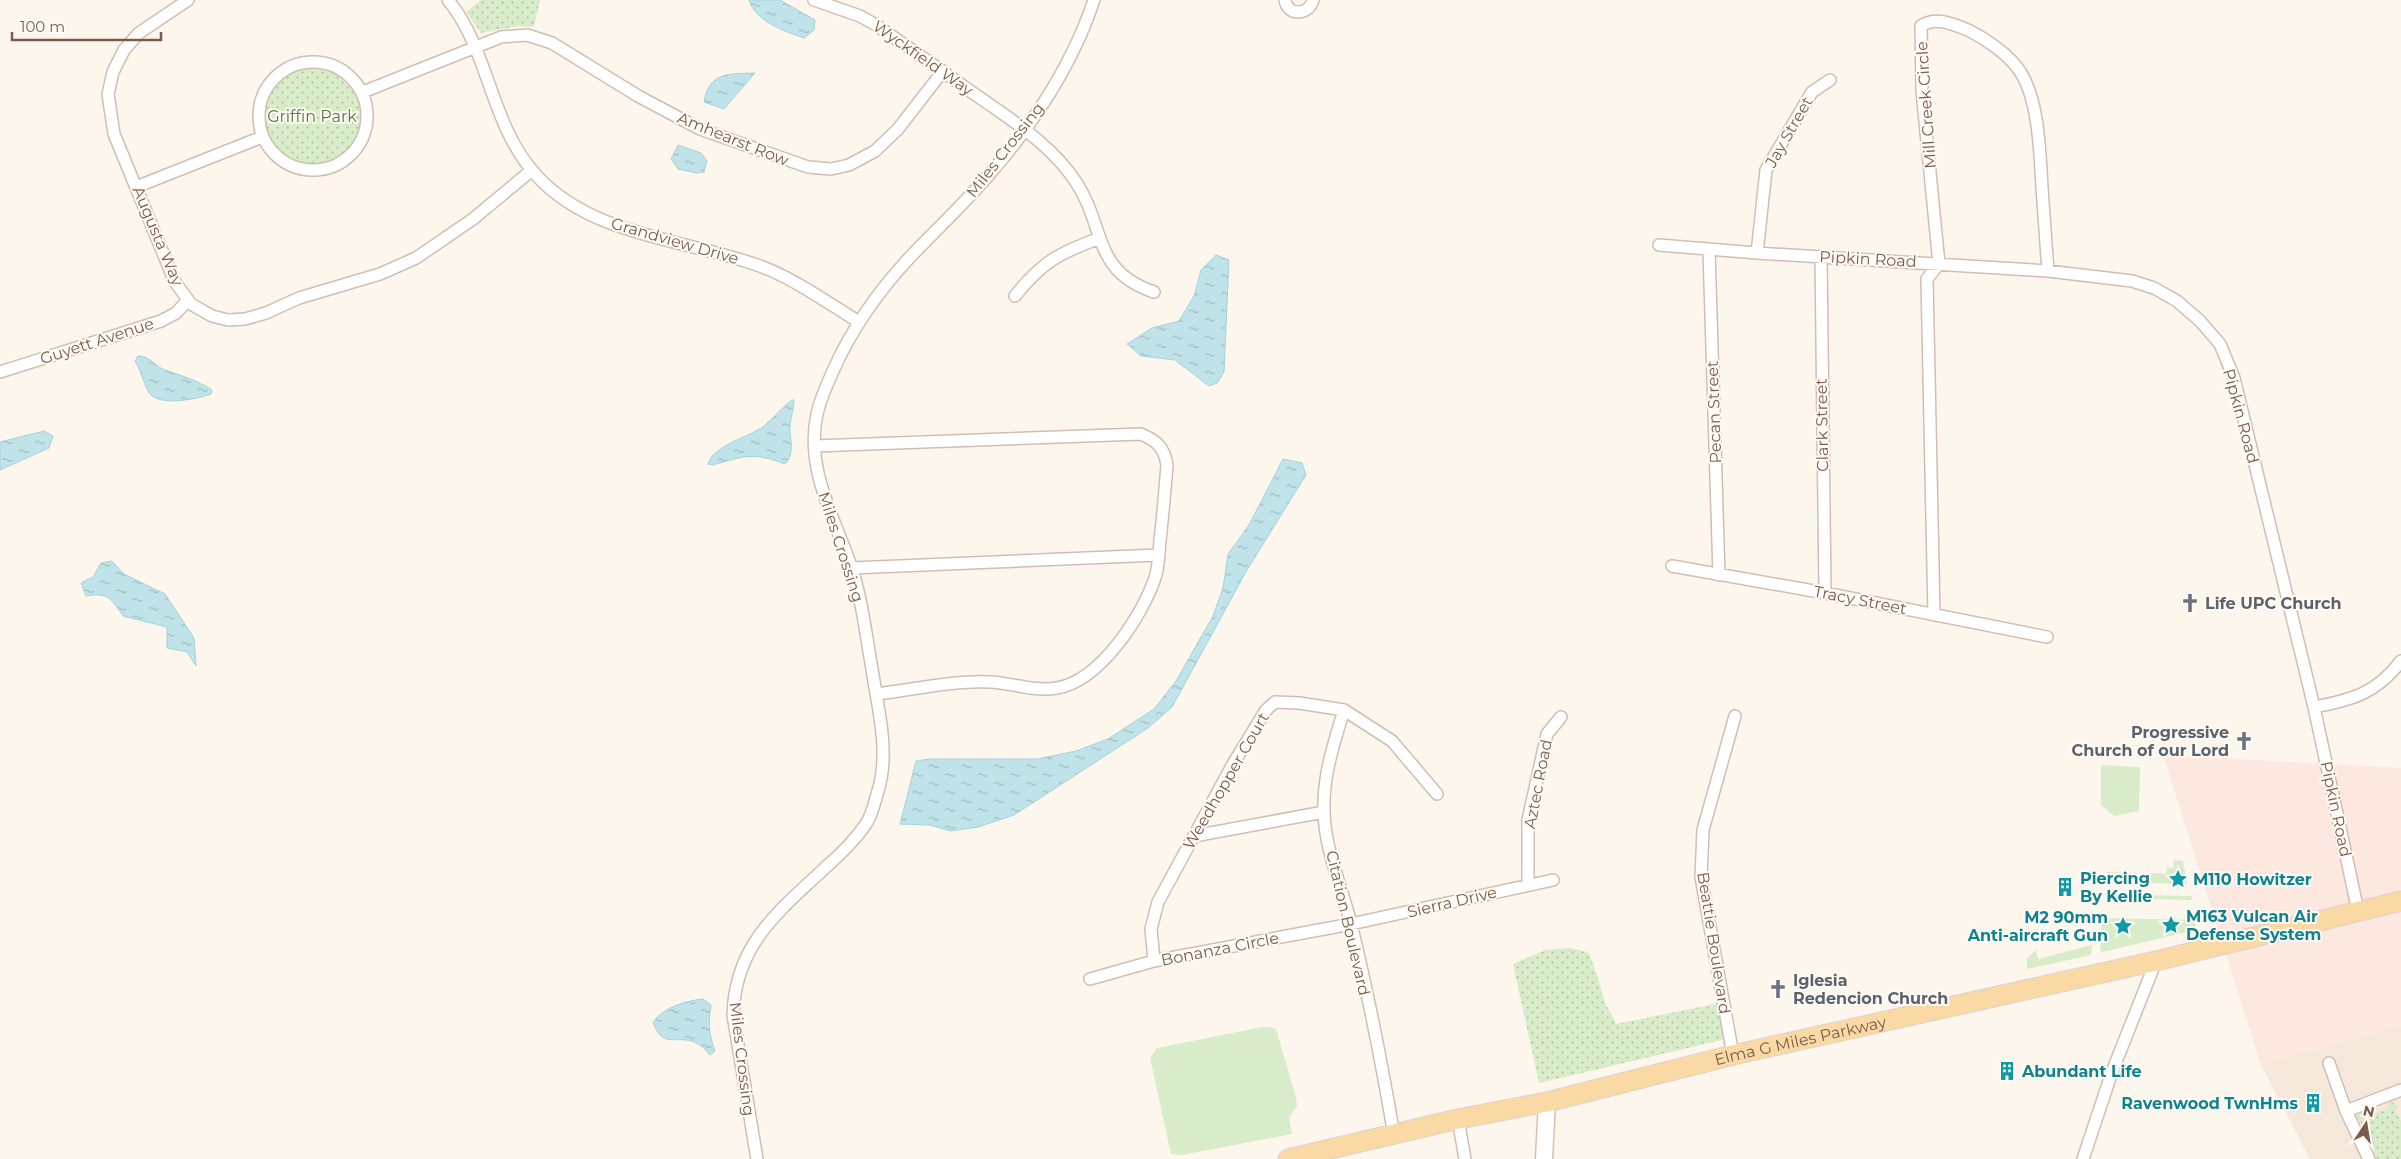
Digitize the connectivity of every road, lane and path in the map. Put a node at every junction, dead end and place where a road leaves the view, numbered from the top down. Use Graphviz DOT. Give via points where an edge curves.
graph roads {
  1 [pos="188,0"];
  2 [pos="448,0"];
  3 [pos="814,0"];
  4 [pos="1094,0"];
  5 [pos="1285,0"];
  6 [pos="1313,0"];
  7 [pos="474,47"];
  8 [pos="943,71"];
  9 [pos="1830,80"];
  10 [pos="363,92"];
  11 [pos="1026,130"];
  12 [pos="262,137"];
  13 [pos="532,170"];
  14 [pos="136,187"];
  15 [pos="1100,238"];
  16 [pos="1659,245"];
  17 [pos="1710,250"];
  18 [pos="1757,254"];
  19 [pos="1820,256"];
  20 [pos="1939,264"];
  21 [pos="2048,272"];
  22 [pos="1154,292"];
  23 [pos="1015,296"];
  24 [pos="188,300"];
  25 [pos="859,322"];
  26 [pos="0,372"];
  27 [pos="815,446"];
  28 [pos="1158,555"];
  29 [pos="1672,566"];
  30 [pos="852,568"];
  31 [pos="1719,575"];
  32 [pos="1825,593"];
  33 [pos="1934,615"];
  34 [pos="2047,636"];
  35 [pos="2401,661"];
  36 [pos="876,694"];
  37 [pos="2314,707"];
  38 [pos="1344,710"];
  39 [pos="1735,716"];
  40 [pos="1561,717"];
  41 [pos="1437,794"];
  42 [pos="1324,812"];
  43 [pos="1194,836"];
  44 [pos="1553,880"];
  45 [pos="1528,885"];
  46 [pos="2401,901"];
  47 [pos="2358,911"];
  48 [pos="1351,924"];
  49 [pos="1154,961"];
  50 [pos="2156,961"];
  51 [pos="1090,979"];
  52 [pos="1733,1055"];
  53 [pos="2329,1062"];
  54 [pos="2401,1090"];
  55 [pos="1547,1102"];
  56 [pos="2346,1111"];
  57 [pos="1458,1120"];
  58 [pos="1394,1135"];
  59 [pos="757,1159"];
  60 [pos="1288,1159"];
  61 [pos="1465,1159"];
  62 [pos="1544,1159"];
  63 [pos="2083,1159"];
  64 [pos="2369,1159"];
  1 -- 14 [label="street, Augusta Way" via="139,33 124,50 109,84 112,125"];
  2 -- 7 [label="street, Grandview Drive" via="458,12"];
  3 -- 8 [label="street, Wyckfield Way" via="860,16"];
  4 -- 11 [label="street, Miles Crossing" via="1085,27 1062,72"];
  5 -- 6 [label="street" via="1293,12 1308,10"];
  7 -- 8 [label="street, Amhearst Row" via="507,35 539,37 700,129 808,168 831,169 849,165 875,151 898,129"];
  7 -- 10 [label="street, Amhearst Row"];
  7 -- 13 [label="street, Grandview Drive" via="507,131"];
  8 -- 11 [label="street, Wyckfield Way"];
  9 -- 18 [label="street, Jay Street" via="1812,92 1766,170"];
  10 -- 12 [label="street" via="352,77 336,66 312,62 289,67 270,83 261,98 258,118"];
  10 -- 12 [label="street" via="367,116 363,139 347,158 330,168 310,170 291,166 275,155"];
  11 -- 15 [label="street, Wyckfield Way" via="1052,153 1076,182"];
  11 -- 25 [label="street, Miles Crossing" via="992,172 911,256"];
  12 -- 14 [label="street"];
  13 -- 24 [label="street, Augusta Way" via="473,219 416,258 380,274 299,298 245,319 228,320 212,316"];
  13 -- 25 [label="street, Grandview Drive" via="565,199 606,222 782,275"];
  14 -- 24 [label="street, Augusta Way" via="175,282"];
  15 -- 22 [label="street, Wyckfield Way" via="1106,256 1118,272 1134,285"];
  15 -- 23 [label="street" via="1063,252 1042,266"];
  16 -- 17 [label="street, Pipkin Road"];
  17 -- 18 [label="street, Pipkin Road"];
  17 -- 31 [label="street, Pecan Street"];
  18 -- 19 [label="street, Pipkin Road"];
  19 -- 20 [label="street, Pipkin Road"];
  19 -- 32 [label="street, Clark Street"];
  20 -- 21 [label="street, Pipkin Road"];
  20 -- 21 [label="street, Mill Creek Circle" via="1921,70 1921,26 1938,21 1952,23 1974,33 1991,44 2021,73 2038,127"];
  20 -- 33 [label="street" via="1927,279"];
  21 -- 37 [label="street, Pipkin Road" via="2132,281 2154,288 2177,301 2220,344 2234,378"];
  24 -- 26 [label="street, Guyett Avenue" via="176,313 161,321"];
  25 -- 27 [label="street, Miles Crossing" via="821,398 816,417"];
  27 -- 28 [label="street" via="1141,434 1156,440 1164,451 1167,465"];
  27 -- 30 [label="street, Miles Crossing" via="817,475"];
  28 -- 30 [label="street"];
  28 -- 36 [label="street" via="1155,578 1132,622 1112,651 1079,680 1059,688 1039,689 990,682"];
  29 -- 31 [label="street, Tracy Street"];
  30 -- 36 [label="street, Miles Crossing"];
  31 -- 32 [label="street, Tracy Street"];
  32 -- 33 [label="street, Tracy Street"];
  33 -- 34 [label="street, Tracy Street"];
  35 -- 37 [label="street" via="2391,674 2350,700"];
  36 -- 59 [label="street, Miles Crossing" via="884,752 883,772 867,822 852,842 764,927 748,950 738,976 734,1015"];
  37 -- 47 [label="street, Pipkin Road"];
  38 -- 41 [label="street, Weedhopper Court" via="1392,741"];
  38 -- 42 [label="street, Citation Boulevard" via="1324,782"];
  38 -- 43 [label="street, Weedhopper Court" via="1275,702 1266,710 1233,764"];
  39 -- 52 [label="street, Beattie Boulevard" via="1703,830 1701,877"];
  40 -- 45 [label="street, Aztec Road" via="1547,734 1528,820"];
  42 -- 43 [label="street"];
  42 -- 48 [label="street, Citation Boulevard"];
  43 -- 49 [label="street, Weedhopper Court" via="1153,915 1150,929"];
  44 -- 45 [label="street, Sierra Drive"];
  45 -- 48 [label="street, Sierra Drive"];
  46 -- 47 [label="main road, Elma G Miles Parkway"];
  47 -- 50 [label="main road, Elma G Miles Parkway"];
  48 -- 49 [label="street, Bonanza Circle"];
  48 -- 58 [label="street, Citation Boulevard"];
  49 -- 51 [label="street, Bonanza Circle"];
  50 -- 52 [label="main road, Elma G Miles Parkway"];
  50 -- 63 [label="street" via="2112,1072"];
  52 -- 55 [label="main road, Elma G Miles Parkway"];
  53 -- 56 [label="street"];
  54 -- 56 [label="street"];
  55 -- 57 [label="main road, Elma G Miles Parkway"];
  55 -- 62 [label="street"];
  56 -- 64 [label="street"];
  57 -- 58 [label="main road, Elma G Miles Parkway"];
  57 -- 61 [label="street"];
  58 -- 60 [label="main road, Elma G Miles Parkway"];
}
